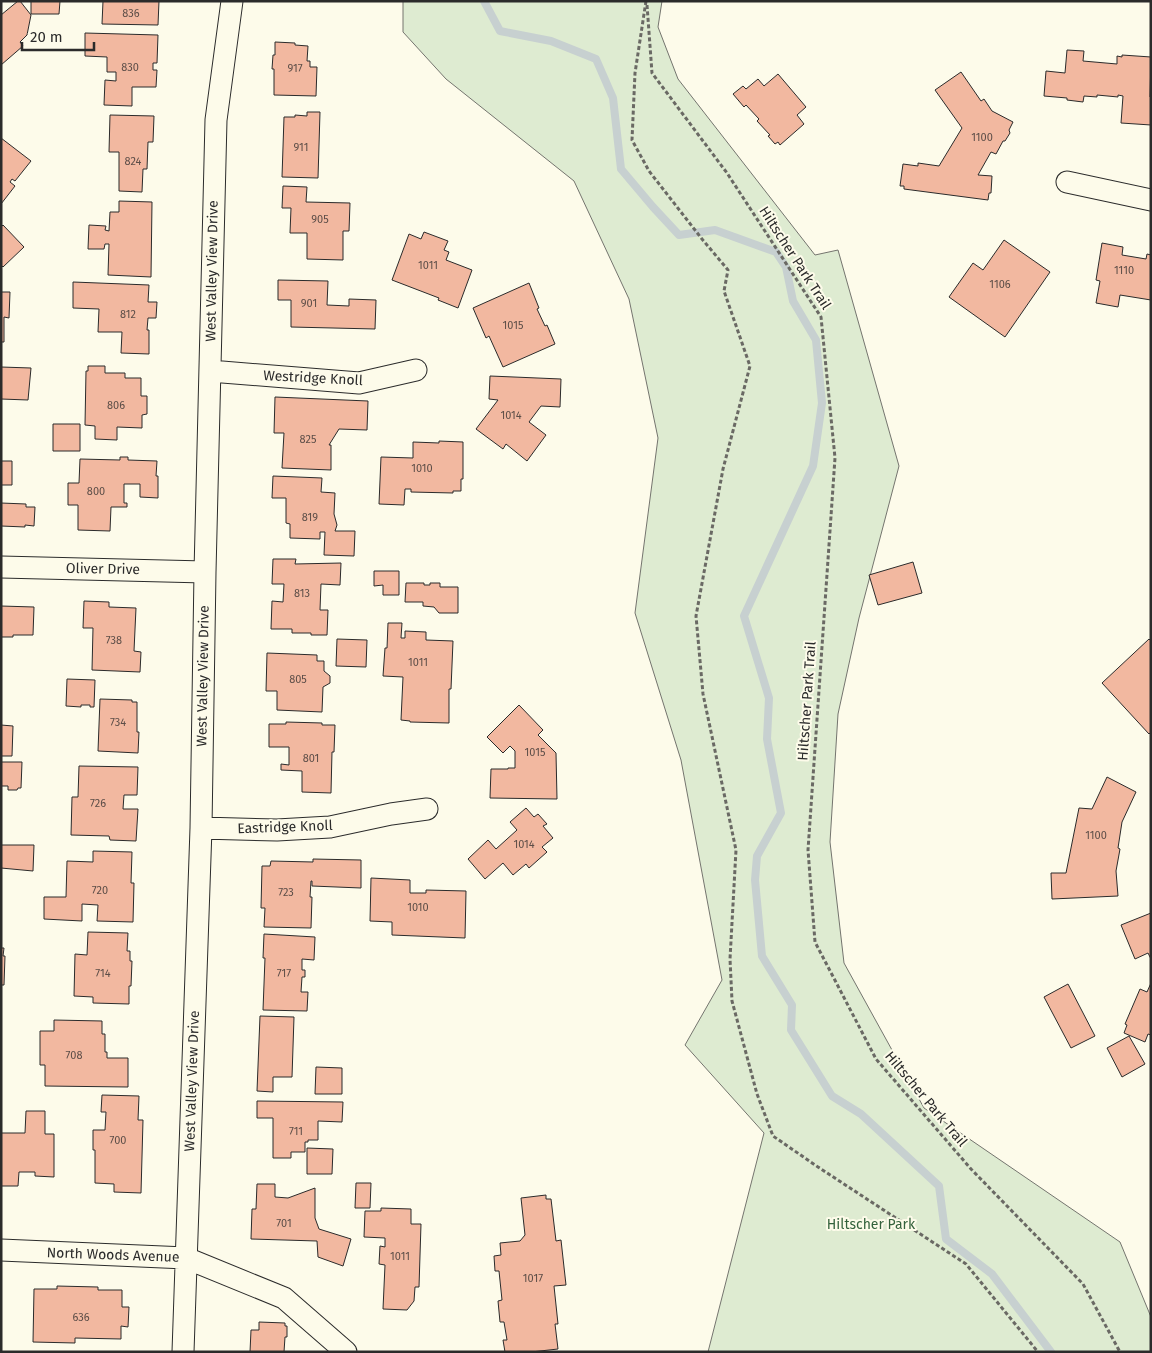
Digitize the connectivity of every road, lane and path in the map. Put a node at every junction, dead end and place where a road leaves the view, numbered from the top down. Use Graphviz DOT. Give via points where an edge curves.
graph roads {
  1 [pos="232,1"];
  2 [pos="647,1"];
  3 [pos="1067,182"];
  4 [pos="1151,200"];
  5 [pos="416,370"];
  6 [pos="210,371"];
  7 [pos="1,567"];
  8 [pos="205,572"];
  9 [pos="427,809"];
  10 [pos="201,828"];
  11 [pos="1,1250"];
  12 [pos="186,1258"];
  13 [pos="183,1352"];
  14 [pos="346,1352"];
  15 [pos="1038,1352"];
  16 [pos="1120,1352"];
  1 -- 6 [label="street, West Valley View Drive" via="216,120"];
  2 -- 15 [label="path" via="635,73 632,140 649,171 728,270 724,291 750,366 723,469 696,616 703,694 736,850 730,959 732,1001 757,1094 773,1136 966,1264"];
  2 -- 16 [label="path, Hiltscher Park Trail" via="652,73 726,173 821,317 835,458 808,850 815,942 876,1059 971,1169 1083,1284"];
  3 -- 4 [label="street"];
  5 -- 6 [label="street, Westridge Knoll" via="359,383"];
  6 -- 8 [label="street, West Valley View Drive"];
  7 -- 8 [label="street, Oliver Drive"];
  8 -- 10 [label="street, West Valley View Drive"];
  9 -- 10 [label="street, Eastridge Knoll" via="330,827 277,830"];
  10 -- 12 [label="street, West Valley View Drive"];
  11 -- 12 [label="street, North Woods Avenue"];
  12 -- 13 [label="street, West Valley View Drive"];
  12 -- 14 [label="street, North Woods Avenue" via="284,1298"];
}
